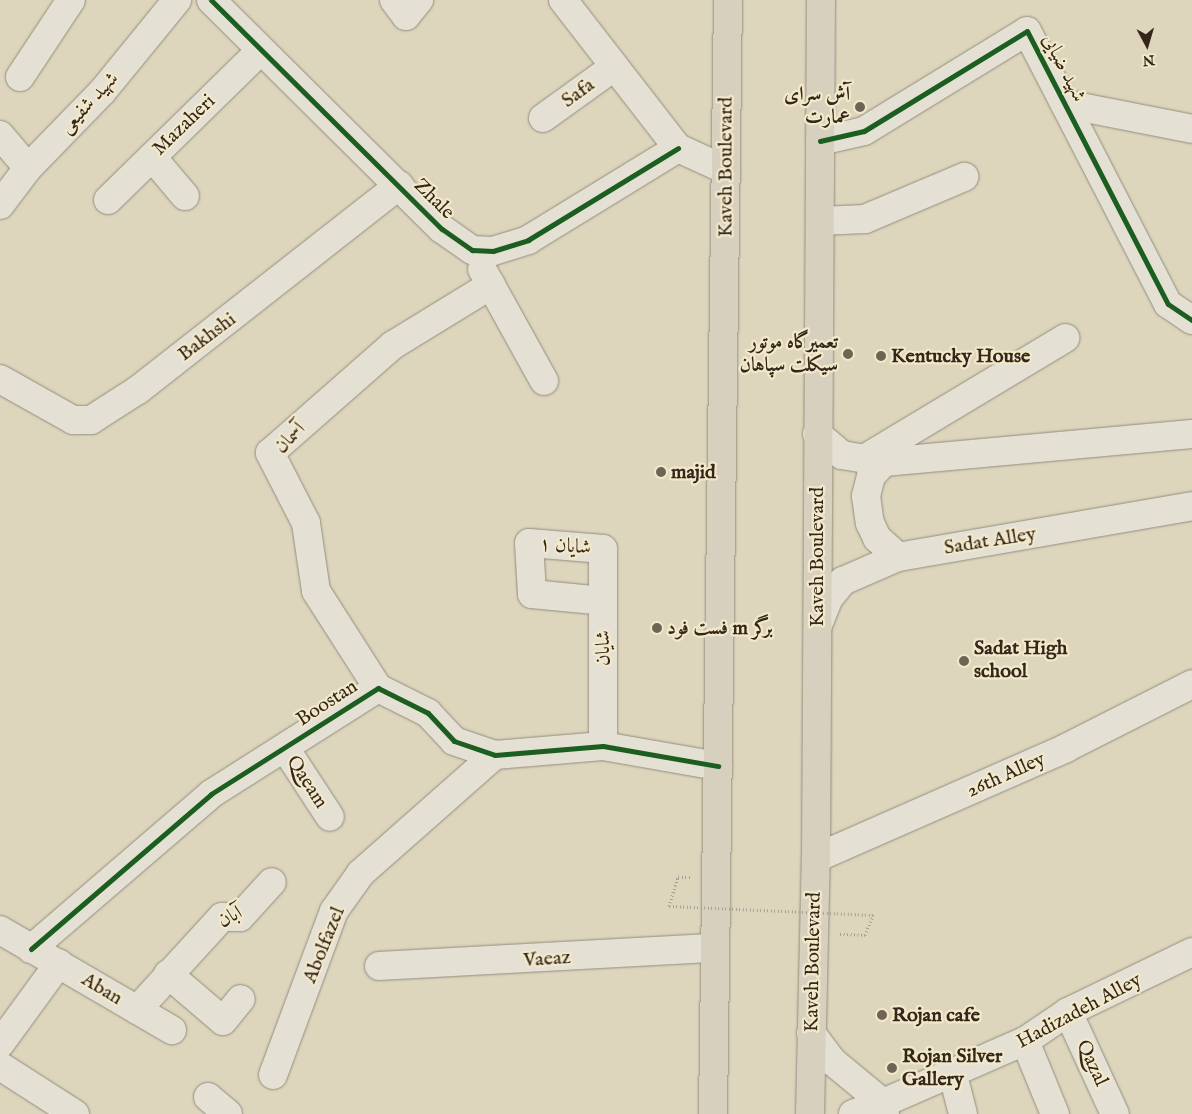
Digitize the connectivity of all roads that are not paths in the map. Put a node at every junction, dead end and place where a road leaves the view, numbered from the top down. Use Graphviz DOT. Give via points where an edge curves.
graph roads {
  1 [pos="72,0"];
  2 [pos="177,0"];
  3 [pos="211,0"];
  4 [pos="394,0"];
  5 [pos="420,0"];
  6 [pos="563,0"];
  7 [pos="728,0"];
  8 [pos="821,0"];
  9 [pos="261,50"];
  10 [pos="614,67"];
  11 [pos="20,77"];
  12 [pos="1065,104"];
  13 [pos="543,118"];
  14 [pos="1192,130"];
  15 [pos="0,135"];
  16 [pos="820,141"];
  17 [pos="678,148"];
  18 [pos="152,157"];
  19 [pos="28,168"];
  20 [pos="726,170"];
  21 [pos="964,176"];
  22 [pos="399,185"];
  23 [pos="185,196"];
  24 [pos="108,200"];
  25 [pos="0,205"];
  26 [pos="820,221"];
  27 [pos="472,250"];
  28 [pos="491,285"];
  29 [pos="1192,320"];
  30 [pos="1066,338"];
  31 [pos="0,380"];
  32 [pos="544,381"];
  33 [pos="817,434"];
  34 [pos="1192,434"];
  35 [pos="874,460"];
  36 [pos="1192,506"];
  37 [pos="604,549"];
  38 [pos="898,557"];
  39 [pos="603,600"];
  40 [pos="818,626"];
  41 [pos="1192,684"];
  42 [pos="378,688"];
  43 [pos="603,746"];
  44 [pos="284,748"];
  45 [pos="495,754"];
  46 [pos="718,766"];
  47 [pos="330,817"];
  48 [pos="816,858"];
  49 [pos="272,882"];
  50 [pos="0,930"];
  51 [pos="716,948"];
  52 [pos="31,949"];
  53 [pos="1192,952"];
  54 [pos="59,963"];
  55 [pos="379,966"];
  56 [pos="168,974"];
  57 [pos="241,999"];
  58 [pos="137,1010"];
  59 [pos="1068,1012"];
  60 [pos="172,1030"];
  61 [pos="811,1032"];
  62 [pos="1025,1041"];
  63 [pos="0,1044"];
  64 [pos="0,1066"];
  65 [pos="273,1075"];
  66 [pos="953,1075"];
  67 [pos="884,1109"];
  68 [pos="75,1114"];
  69 [pos="713,1114"];
  70 [pos="810,1114"];
  71 [pos="853,1114"];
  72 [pos="962,1114"];
  73 [pos="1055,1114"];
  74 [pos="1115,1114"];
  1 -- 11 [label="street"];
  2 -- 19 [label="street, شهید شفیعی" via="102,92"];
  3 -- 9 [label="street, Zhale"];
  4 -- 5 [label="street" via="406,16"];
  6 -- 10 [label="street"];
  7 -- 20 [label="main road, Kaveh Boulevard"];
  8 -- 16 [label="main road, Kaveh Boulevard"];
  9 -- 18 [label="street, Mazaheri"];
  9 -- 22 [label="street, Zhale"];
  10 -- 13 [label="street, Safa"];
  10 -- 17 [label="street"];
  12 -- 14 [label="street, شهید ضیایی"];
  12 -- 16 [label="street, شهید ضیایی" via="1028,31 864,131"];
  12 -- 29 [label="street, شهید ضیایی" via="1168,304"];
  15 -- 19 [label="street"];
  16 -- 26 [label="main road, Kaveh Boulevard"];
  17 -- 20 [label="street"];
  17 -- 27 [label="street" via="528,240 493,251"];
  18 -- 23 [label="street"];
  18 -- 24 [label="street, Mazaheri"];
  19 -- 25 [label="street, شهید شفیعی"];
  20 -- 46 [label="main road, Kaveh Boulevard"];
  21 -- 26 [label="street" via="865,219"];
  22 -- 27 [label="street, Zhale" via="442,229"];
  22 -- 31 [label="street, Bakhshi" via="161,372 91,420 73,420"];
  26 -- 33 [label="main road, Kaveh Boulevard"];
  27 -- 28 [label="street"];
  28 -- 32 [label="street"];
  28 -- 42 [label="street, آسمان" via="393,345 270,453 306,523 316,591"];
  30 -- 35 [label="street"];
  33 -- 35 [label="street" via="842,455"];
  33 -- 40 [label="main road, Kaveh Boulevard"];
  34 -- 35 [label="street"];
  35 -- 38 [label="street" via="866,496 870,524 877,538"];
  36 -- 38 [label="street, Sadat Alley"];
  37 -- 39 [label="street, شایان"];
  37 -- 39 [label="street, شایان ۱" via="529,543 532,594"];
  38 -- 40 [label="street, Sadat Alley" via="843,581 829,598"];
  39 -- 43 [label="street, شایان"];
  40 -- 48 [label="main road, Kaveh Boulevard"];
  41 -- 48 [label="street, 26th Alley" via="1066,748"];
  42 -- 44 [label="street, Boostan"];
  42 -- 45 [label="street, Boostan" via="428,713 454,741"];
  43 -- 45 [label="street, Boostan"];
  43 -- 46 [label="street, Boostan"];
  44 -- 47 [label="street, Qaeam"];
  44 -- 52 [label="street, Boostan" via="211,794"];
  45 -- 65 [label="street, Abolfazel" via="361,873 334,911"];
  46 -- 51 [label="main road, Kaveh Boulevard"];
  48 -- 61 [label="main road, Kaveh Boulevard"];
  49 -- 56 [label="street, آبان" via="240,917 222,917"];
  50 -- 52 [label="street, Aban"];
  51 -- 55 [label="street, Vaeaz"];
  51 -- 69 [label="main road, Kaveh Boulevard"];
  52 -- 54 [label="street, Aban"];
  53 -- 59 [label="street, Hadizadeh Alley"];
  54 -- 58 [label="street, Aban"];
  54 -- 63 [label="street"];
  56 -- 57 [label="street" via="223,1021"];
  56 -- 58 [label="street, آبان"];
  58 -- 60 [label="street, Aban"];
  59 -- 62 [label="street, Hadizadeh Alley"];
  59 -- 74 [label="street, Qazal"];
  61 -- 67 [label="street" via="832,1061"];
  61 -- 70 [label="main road, Kaveh Boulevard"];
  62 -- 66 [label="street, Hadizadeh Alley"];
  62 -- 73 [label="street"];
  64 -- 68 [label="street"];
  66 -- 67 [label="street, Hadizadeh Alley"];
  66 -- 72 [label="street"];
  67 -- 71 [label="street, Hadizadeh Alley"];
}
